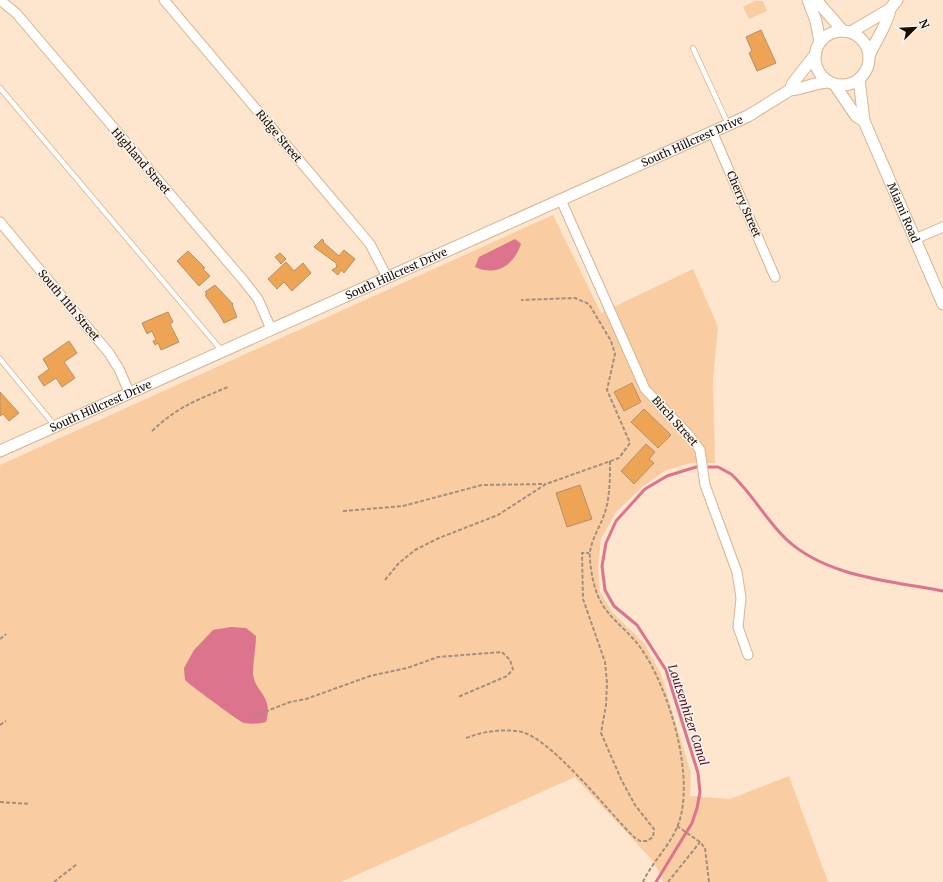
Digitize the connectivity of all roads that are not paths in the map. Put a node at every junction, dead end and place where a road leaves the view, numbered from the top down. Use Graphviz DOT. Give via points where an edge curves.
graph roads {
  1 [pos="0,0"];
  2 [pos="164,0"];
  3 [pos="808,0"];
  4 [pos="816,0"];
  5 [pos="897,0"];
  6 [pos="890,9"];
  7 [pos="847,32"];
  8 [pos="820,42"];
  9 [pos="693,48"];
  10 [pos="815,55"];
  11 [pos="869,56"];
  12 [pos="859,79"];
  13 [pos="832,83"];
  14 [pos="0,88"];
  15 [pos="790,90"];
  16 [pos="864,121"];
  17 [pos="728,124"];
  18 [pos="712,131"];
  19 [pos="561,200"];
  20 [pos="0,222"];
  21 [pos="943,227"];
  22 [pos="915,239"];
  23 [pos="387,277"];
  24 [pos="775,277"];
  25 [pos="943,304"];
  26 [pos="271,329"];
  27 [pos="222,351"];
  28 [pos="0,359"];
  29 [pos="130,392"];
  30 [pos="55,426"];
  31 [pos="0,451"];
  32 [pos="748,655"];
  1 -- 26 [label="street, Highland Street" via="16,14 244,281 258,299"];
  2 -- 23 [label="street, Ridge Street" via="370,244"];
  3 -- 8 [label="street"];
  4 -- 7 [label="street"];
  5 -- 6 [label="street"];
  6 -- 7 [label="street"];
  6 -- 11 [label="street" via="889,17"];
  7 -- 8 [label="street" via="830,34"];
  7 -- 11 [label="street" via="865,44"];
  8 -- 10 [label="street"];
  9 -- 17 [label="lane"];
  10 -- 13 [label="street" via="818,70"];
  10 -- 15 [label="street, South Hillcrest Drive"];
  11 -- 12 [label="street" via="867,69"];
  12 -- 13 [label="street" via="848,84"];
  12 -- 16 [label="street, Miami Road"];
  13 -- 15 [label="street, South Hillcrest Drive" via="809,84"];
  13 -- 16 [label="street, Miami Road" via="856,116"];
  14 -- 27 [label="lane"];
  15 -- 17 [label="street, South Hillcrest Drive" via="763,108"];
  16 -- 22 [label="street, Miami Road"];
  17 -- 18 [label="street, South Hillcrest Drive"];
  18 -- 19 [label="street, South Hillcrest Drive"];
  18 -- 24 [label="street, Cherry Street"];
  19 -- 23 [label="street, South Hillcrest Drive"];
  19 -- 32 [label="street, Birch Street" via="645,389 700,450 705,485 737,572 740,598 738,627"];
  20 -- 29 [label="street, South 11th Street" via="109,353"];
  21 -- 22 [label="street"];
  22 -- 25 [label="street, Miami Road"];
  23 -- 26 [label="street, South Hillcrest Drive"];
  26 -- 27 [label="street, South Hillcrest Drive"];
  27 -- 29 [label="street, South Hillcrest Drive"];
  28 -- 30 [label="lane"];
  29 -- 30 [label="street, South Hillcrest Drive"];
  30 -- 31 [label="street, South Hillcrest Drive"];
}
